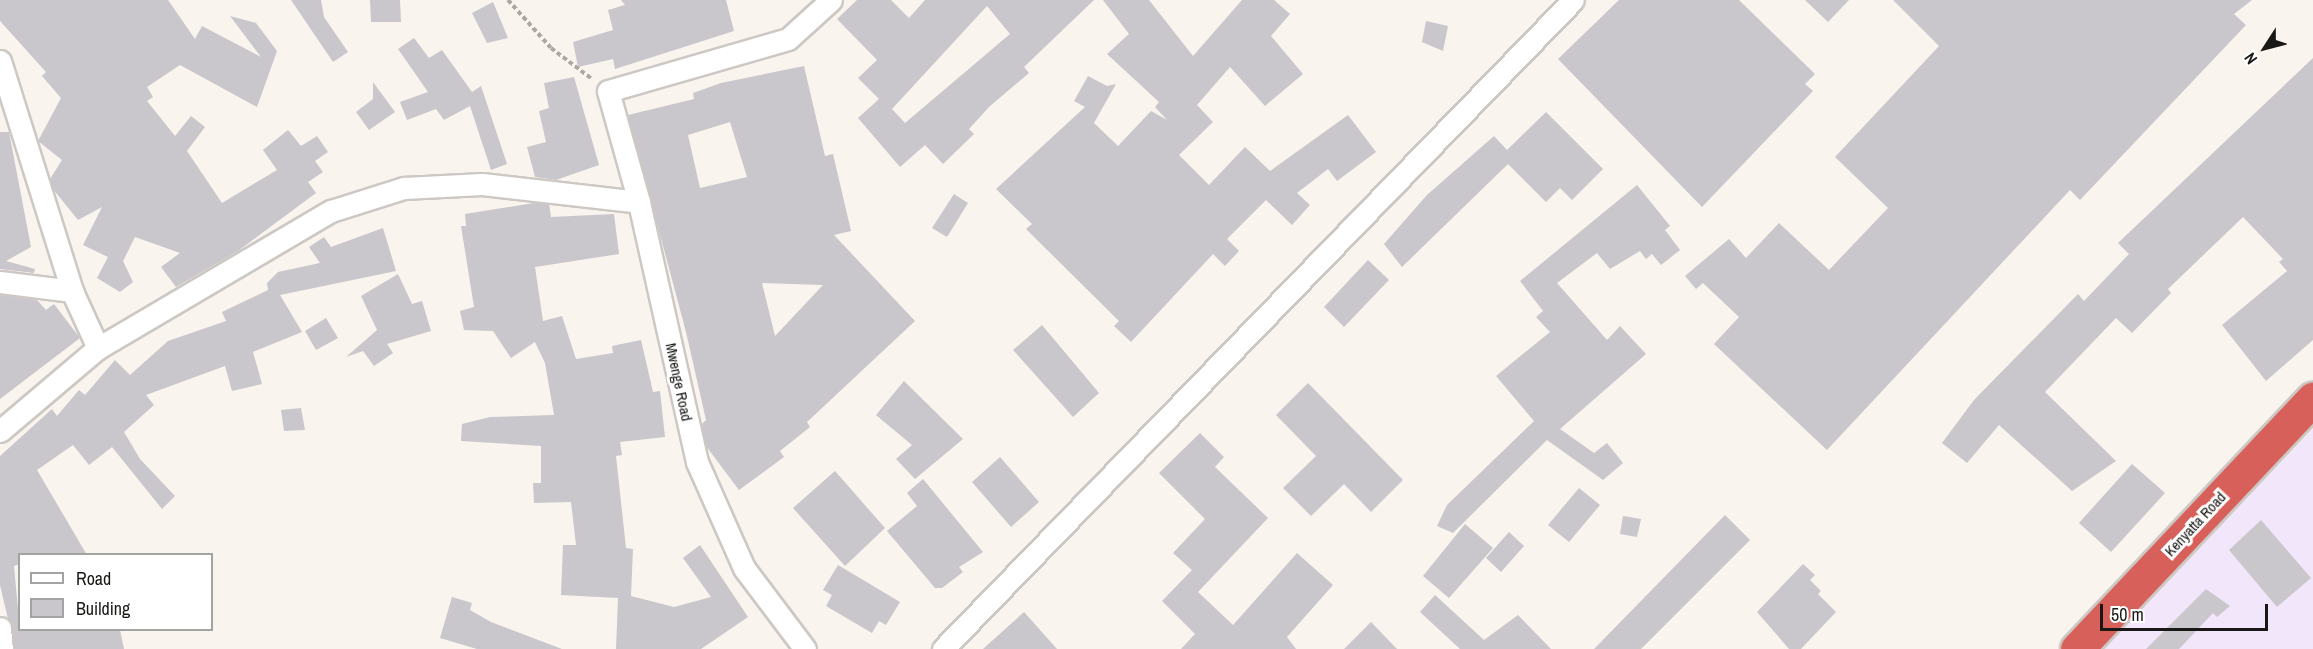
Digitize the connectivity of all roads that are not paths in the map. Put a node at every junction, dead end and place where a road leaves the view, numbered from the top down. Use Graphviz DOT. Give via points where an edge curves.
graph roads {
  1 [pos="831,0"];
  2 [pos="1573,0"];
  3 [pos="0,61"];
  4 [pos="639,202"];
  5 [pos="0,282"];
  6 [pos="72,291"];
  7 [pos="98,348"];
  8 [pos="2313,399"];
  9 [pos="0,431"];
  10 [pos="0,628"];
  11 [pos="2,649"];
  12 [pos="805,649"];
  13 [pos="943,649"];
  14 [pos="2078,649"];
  1 -- 4 [label="street, Mwenge Road" via="788,39 608,91"];
  2 -- 13 [label="street"];
  3 -- 6 [label="street"];
  4 -- 7 [label="street" via="482,184 404,188 331,211"];
  4 -- 12 [label="street, Mwenge Road" via="697,462 744,568"];
  5 -- 6 [label="street"];
  6 -- 7 [label="street"];
  7 -- 9 [label="street"];
  8 -- 14 [label="highway, Kenyatta Road"];
  10 -- 11 [label="street"];
}
